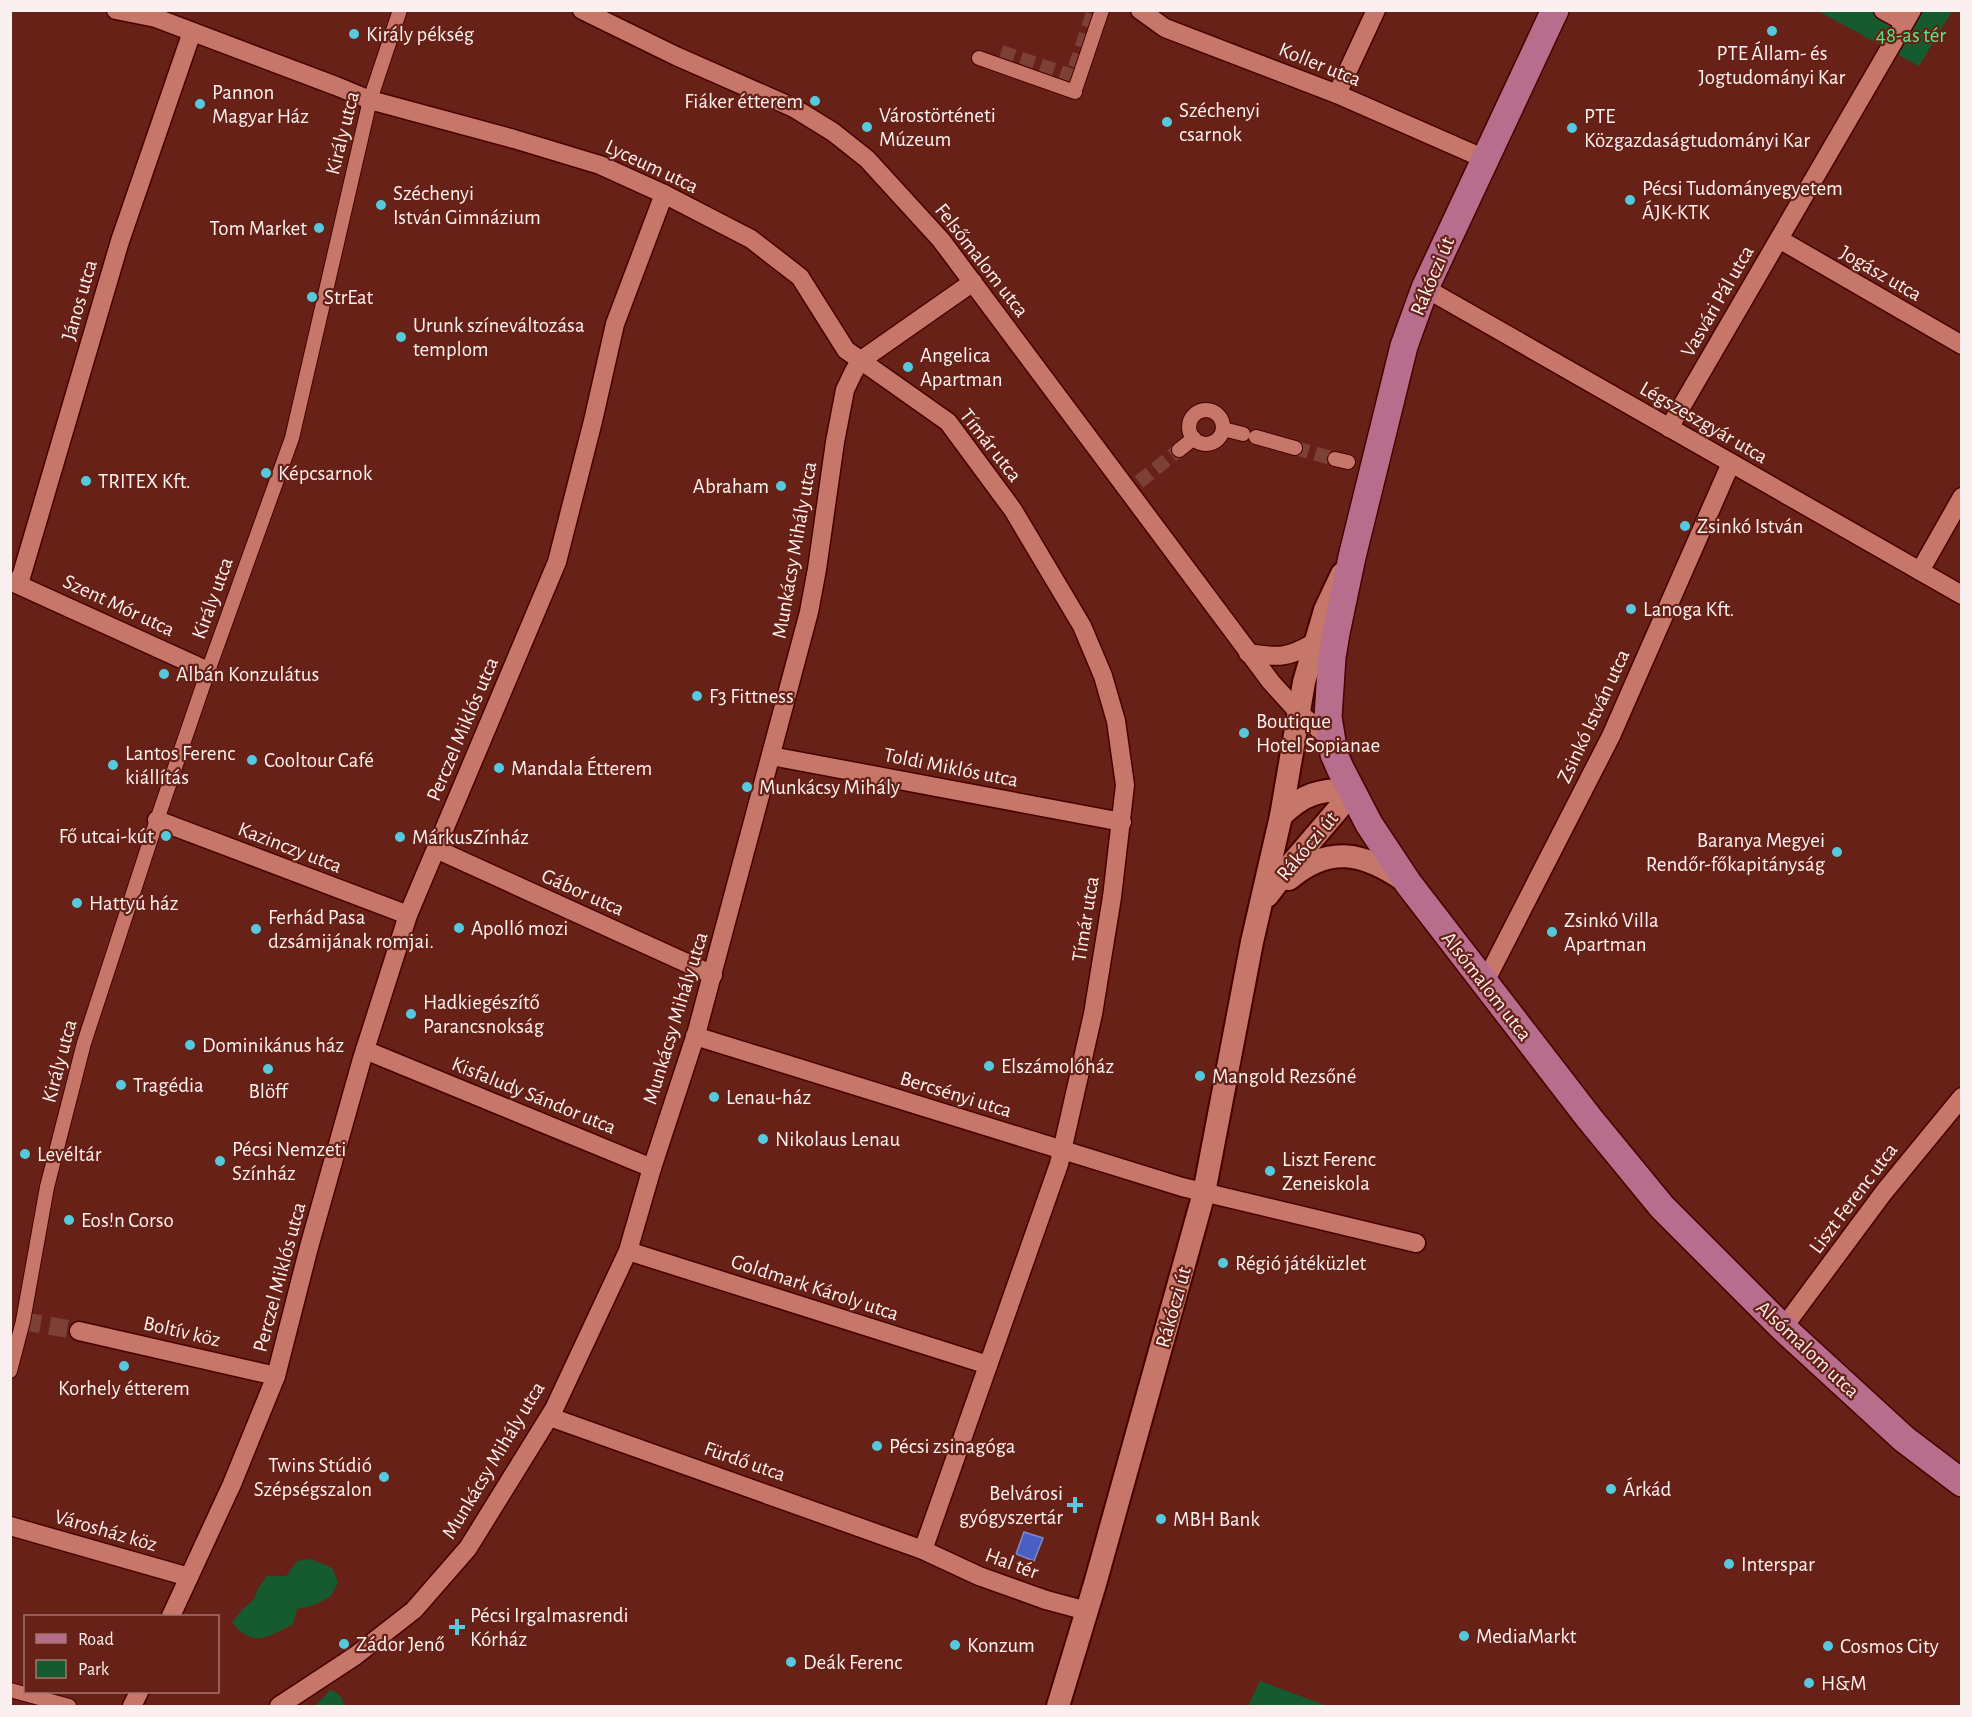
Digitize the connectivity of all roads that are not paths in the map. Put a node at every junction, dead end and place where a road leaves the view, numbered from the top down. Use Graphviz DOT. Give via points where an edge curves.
graph roads {
  1 [pos="117,10"];
  2 [pos="400,10"];
  3 [pos="582,10"];
  4 [pos="1102,10"];
  5 [pos="1140,10"];
  6 [pos="1376,10"];
  7 [pos="1555,10"];
  8 [pos="1883,10"];
  9 [pos="1909,16"];
  10 [pos="192,32"];
  11 [pos="1000,56"];
  12 [pos="979,58"];
  13 [pos="1076,87"];
  14 [pos="1337,94"];
  15 [pos="370,100"];
  16 [pos="1485,159"];
  17 [pos="664,194"];
  18 [pos="1779,239"];
  19 [pos="973,282"];
  20 [pos="1425,288"];
  21 [pos="1962,345"];
  22 [pos="860,361"];
  23 [pos="1669,428"];
  24 [pos="1223,429"];
  25 [pos="1194,438"];
  26 [pos="1295,448"];
  27 [pos="1179,450"];
  28 [pos="1731,463"];
  29 [pos="1962,497"];
  30 [pos="1352,557"];
  31 [pos="1920,571"];
  32 [pos="15,582"];
  33 [pos="1962,595"];
  34 [pos="1315,642"];
  35 [pos="1248,653"];
  36 [pos="208,671"];
  37 [pos="1299,713"];
  38 [pos="1332,740"];
  39 [pos="771,756"];
  40 [pos="1350,790"];
  41 [pos="1281,816"];
  42 [pos="157,820"];
  43 [pos="1122,822"];
  44 [pos="436,849"];
  45 [pos="1408,883"];
  46 [pos="1263,902"];
  47 [pos="408,915"];
  48 [pos="713,975"];
  49 [pos="1485,982"];
  50 [pos="695,1036"];
  51 [pos="364,1050"];
  52 [pos="1962,1097"];
  53 [pos="1063,1151"];
  54 [pos="652,1168"];
  55 [pos="1204,1193"];
  56 [pos="1416,1243"];
  57 [pos="628,1251"];
  58 [pos="1783,1328"];
  59 [pos="79,1331"];
  60 [pos="988,1365"];
  61 [pos="10,1371"];
  62 [pos="276,1376"];
  63 [pos="550,1417"];
  64 [pos="1962,1484"];
  65 [pos="10,1526"];
  66 [pos="924,1550"];
  67 [pos="189,1577"];
  68 [pos="1087,1611"];
  69 [pos="172,1615"];
  70 [pos="10,1690"];
  71 [pos="139,1693"];
  72 [pos="69,1707"];
  73 [pos="132,1707"];
  74 [pos="279,1707"];
  75 [pos="1059,1707"];
  1 -- 10 [label="street, Lyceum utca" via="156,18"];
  2 -- 15 [label="street, Király utca"];
  3 -- 19 [label="street, Felsőmalom utca" via="794,108 833,132 867,159 898,192"];
  4 -- 13 [label="street"];
  5 -- 14 [label="street, Koller utca" via="1165,28"];
  6 -- 14 [label="street"];
  7 -- 16 [label="main road, Rákóczi út"];
  8 -- 9 [label="street"];
  9 -- 18 [label="street, Vasvári Pál utca"];
  10 -- 15 [label="street, Lyceum utca"];
  10 -- 32 [label="street, János utca" via="120,241"];
  11 -- 13 [label="street" via="998,60"];
  12 -- 13 [label="street" via="1075,92"];
  14 -- 16 [label="street, Koller utca"];
  15 -- 17 [label="street, Lyceum utca" via="600,165"];
  15 -- 36 [label="street, Király utca" via="292,438"];
  16 -- 20 [label="main road, Rákóczi út"];
  17 -- 22 [label="street, Lyceum utca" via="751,239 800,277 846,350"];
  17 -- 44 [label="street, Perczel Miklós utca" via="615,324 557,562"];
  18 -- 21 [label="street, Jogász utca"];
  18 -- 23 [label="street, Vasvári Pál utca"];
  19 -- 22 [label="street, Munkácsy Mihály utca"];
  19 -- 35 [label="street, Felsőmalom utca"];
  20 -- 23 [label="street, Légszeszgyár utca"];
  20 -- 30 [label="main road, Rákóczi út" via="1404,346"];
  22 -- 39 [label="street, Munkácsy Mihály utca" via="845,390 809,612"];
  22 -- 43 [label="street, Tímár utca" via="948,422 1013,510 1082,626 1116,721 1125,785"];
  23 -- 28 [label="street, Légszeszgyár utca"];
  24 -- 25 [label="street" via="1215,441 1200,442"];
  24 -- 25 [label="street" via="1222,421 1212,410 1197,412 1189,424"];
  24 -- 26 [label="street"];
  25 -- 27 [label="street"];
  28 -- 31 [label="street, Légszeszgyár utca"];
  28 -- 49 [label="street, Zsinkó István utca" via="1611,736"];
  29 -- 31 [label="street"];
  30 -- 34 [label="street, Rákóczi út" via="1337,581"];
  30 -- 38 [label="main road, Rákóczi út" via="1332,657"];
  31 -- 33 [label="street, Légszeszgyár utca"];
  32 -- 36 [label="street, Szent Mór utca"];
  34 -- 35 [label="street" via="1286,656"];
  34 -- 37 [label="street, Rákóczi út"];
  35 -- 37 [label="street, Felsőmalom utca"];
  36 -- 42 [label="street, Király utca"];
  37 -- 38 [label="street, Felsőmalom utca"];
  37 -- 41 [label="street, Rákóczi út"];
  38 -- 40 [label="main road, Rákóczi út"];
  39 -- 43 [label="street, Toldi Miklós utca"];
  39 -- 48 [label="street, Munkácsy Mihály utca"];
  40 -- 41 [label="street, Rákóczi út" via="1334,789 1306,796"];
  40 -- 45 [label="main road, Alsómalom utca"];
  40 -- 46 [label="street, Rákóczi út"];
  41 -- 46 [label="street, Rákóczi út"];
  42 -- 47 [label="street, Kazinczy utca"];
  42 -- 61 [label="street, Király utca" via="84,1043 47,1187 24,1321"];
  43 -- 53 [label="street, Tímár utca" via="1092,1014"];
  44 -- 47 [label="street, Perczel Miklós utca"];
  44 -- 48 [label="street, Gábor utca"];
  45 -- 46 [label="street" via="1385,867 1337,855 1296,873"];
  45 -- 49 [label="main road, Alsómalom utca"];
  46 -- 55 [label="street, Rákóczi út"];
  47 -- 51 [label="street, Perczel Miklós utca"];
  48 -- 50 [label="street, Munkácsy Mihály utca"];
  49 -- 58 [label="main road, Alsómalom utca" via="1662,1207"];
  50 -- 53 [label="street, Bercsényi utca"];
  50 -- 54 [label="street, Munkácsy Mihály utca"];
  51 -- 54 [label="street, Kisfaludy Sándor utca"];
  51 -- 62 [label="street, Perczel Miklós utca"];
  52 -- 58 [label="street, Liszt Ferenc utca" via="1884,1192"];
  53 -- 55 [label="street, Bercsényi utca"];
  53 -- 60 [label="street, Tímár utca"];
  54 -- 57 [label="street, Munkácsy Mihály utca"];
  55 -- 56 [label="street, Bercsényi utca"];
  55 -- 68 [label="street, Rákóczi út"];
  57 -- 60 [label="street, Goldmark Károly utca"];
  57 -- 63 [label="street, Munkácsy Mihály utca"];
  58 -- 64 [label="main road, Alsómalom utca" via="1904,1439"];
  59 -- 62 [label="street, Boltív köz"];
  60 -- 66 [label="street, Tímár utca"];
  62 -- 67 [label="street, Perczel Miklós utca"];
  63 -- 66 [label="street, Fürdő utca"];
  63 -- 74 [label="street, Munkácsy Mihály utca" via="468,1548 414,1610"];
  65 -- 67 [label="street, Városház köz"];
  66 -- 68 [label="street, Hal tér" via="979,1576"];
  67 -- 69 [label="street, Perczel Miklós utca"];
  68 -- 75 [label="street, Rákóczi út"];
  70 -- 72 [label="street"];
  71 -- 73 [label="street"];
}
